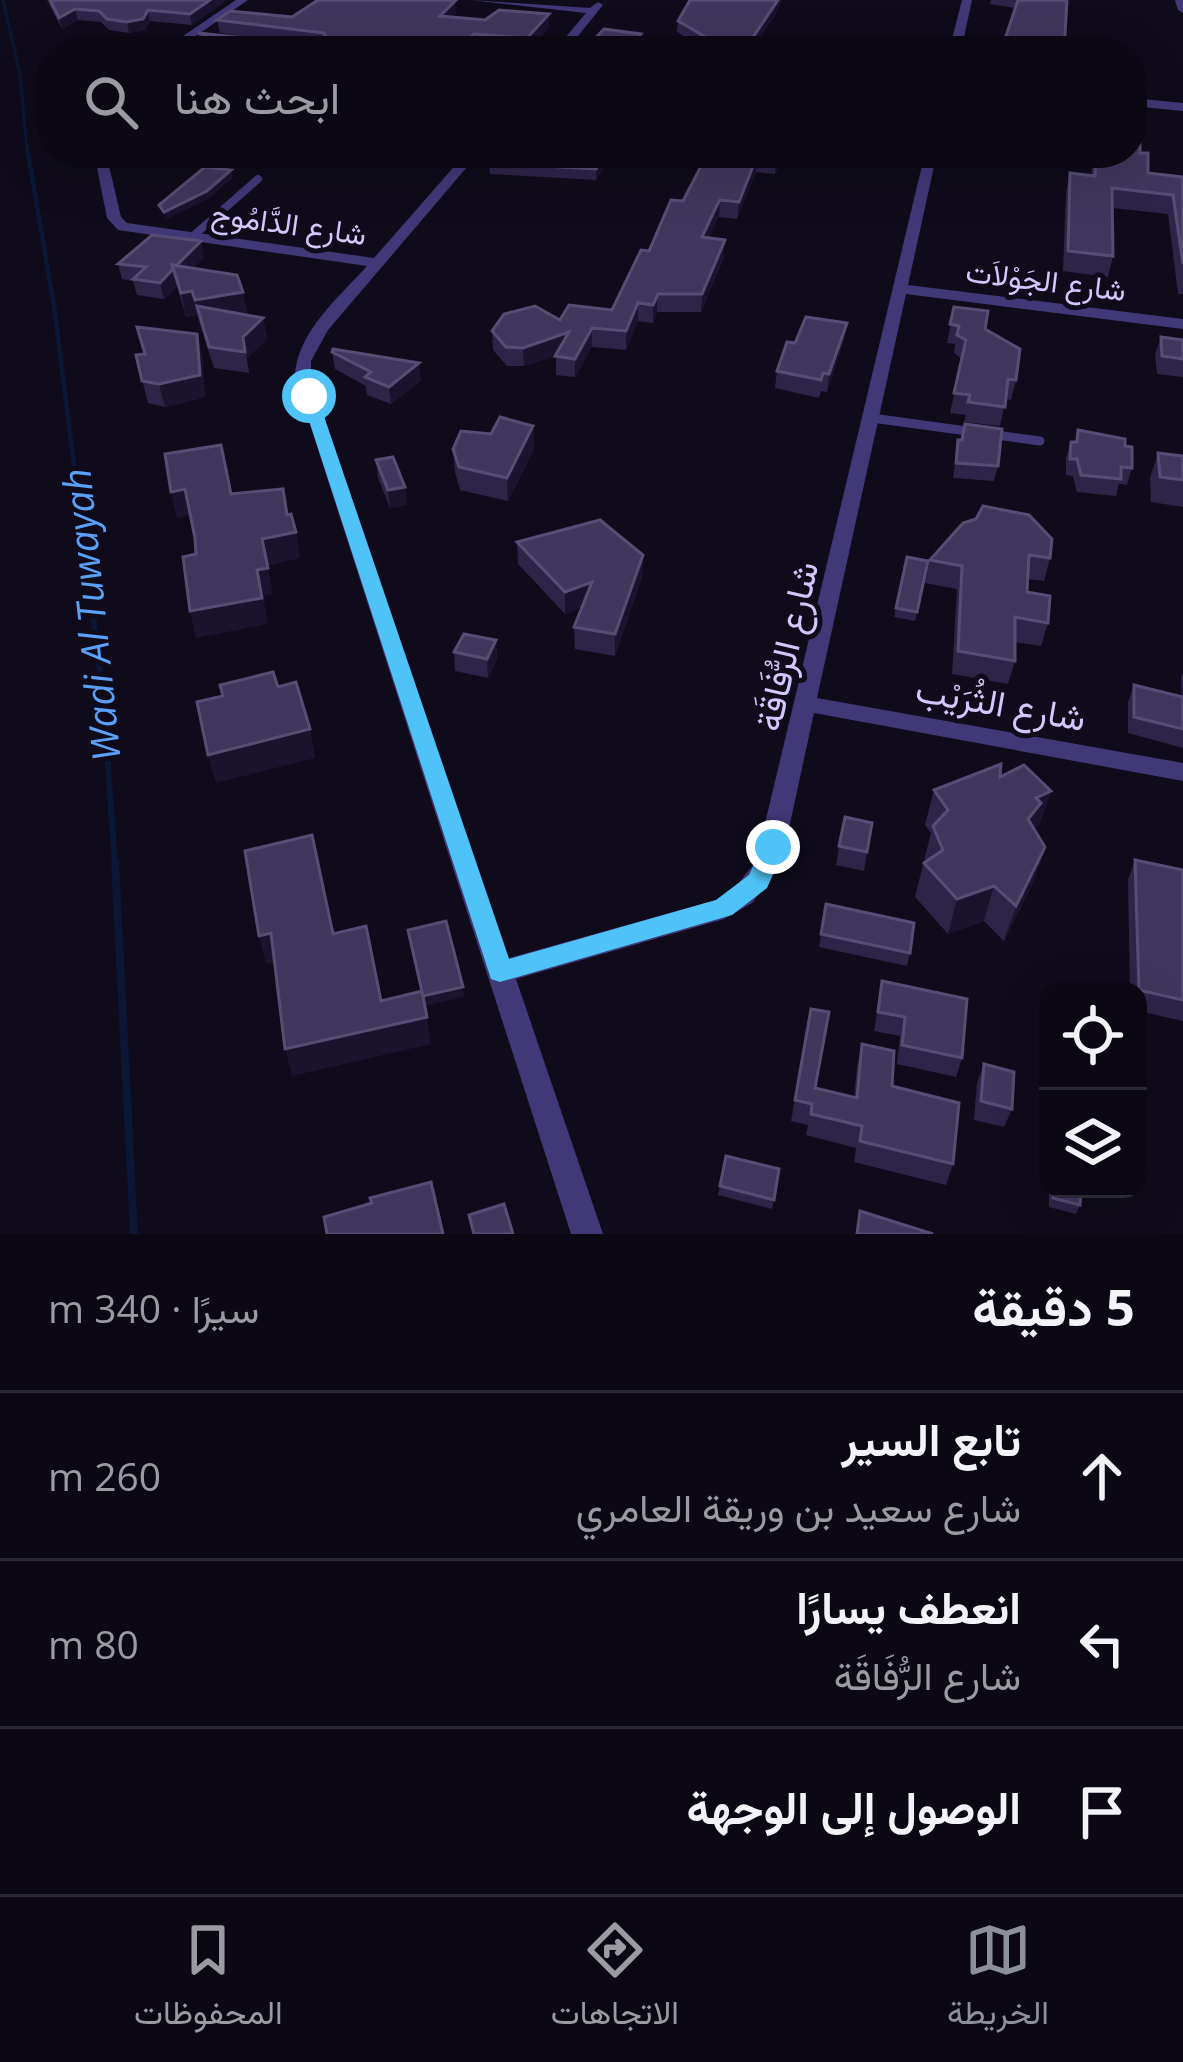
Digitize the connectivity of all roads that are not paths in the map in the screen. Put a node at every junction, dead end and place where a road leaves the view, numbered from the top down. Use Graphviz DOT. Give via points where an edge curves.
graph roads {
  1 [pos="243,0"];
  2 [pos="475,0"];
  3 [pos="603,0"];
  4 [pos="967,0"];
  5 [pos="1180,0"];
  6 [pos="1183,10"];
  7 [pos="593,11"];
  8 [pos="191,36"];
  9 [pos="572,36"];
  10 [pos="959,36"];
  11 [pos="1147,103"];
  12 [pos="1183,107"];
  13 [pos="104,168"];
  14 [pos="460,168"];
  15 [pos="928,168"];
  16 [pos="258,179"];
  17 [pos="192,237"];
  18 [pos="379,263"];
  19 [pos="902,289"];
  20 [pos="1183,324"];
  21 [pos="872,418"];
  22 [pos="1040,441"];
  23 [pos="807,704"];
  24 [pos="1183,772"];
  25 [pos="500,972"];
  26 [pos="587,1234"];
  1 -- 8 [label="street"];
  2 -- 7 [label="street"];
  3 -- 7 [label="street"];
  4 -- 10 [label="street"];
  5 -- 6 [label="street"];
  7 -- 9 [label="street"];
  11 -- 12 [label="street"];
  13 -- 17 [label="street, شارع الدَّامُوج" via="117,223"];
  14 -- 18 [label="street"];
  15 -- 19 [label="street, شارع الرُّفَاقَة"];
  16 -- 17 [label="lane, شارع الدَّامُوج"];
  17 -- 18 [label="street, شارع الدَّامُوج"];
  18 -- 25 [label="street" via="310,344 303,378"];
  19 -- 20 [label="street, شارع الجَوْلاَت"];
  19 -- 21 [label="street, شارع الرُّفَاقَة"];
  21 -- 22 [label="lane"];
  21 -- 23 [label="street, شارع الرُّفَاقَة"];
  23 -- 24 [label="street, شارع الثُرَيْب"];
  23 -- 25 [label="street, شارع الرُّفَاقَة" via="768,865 743,896"];
  25 -- 26 [label="street"];
}
